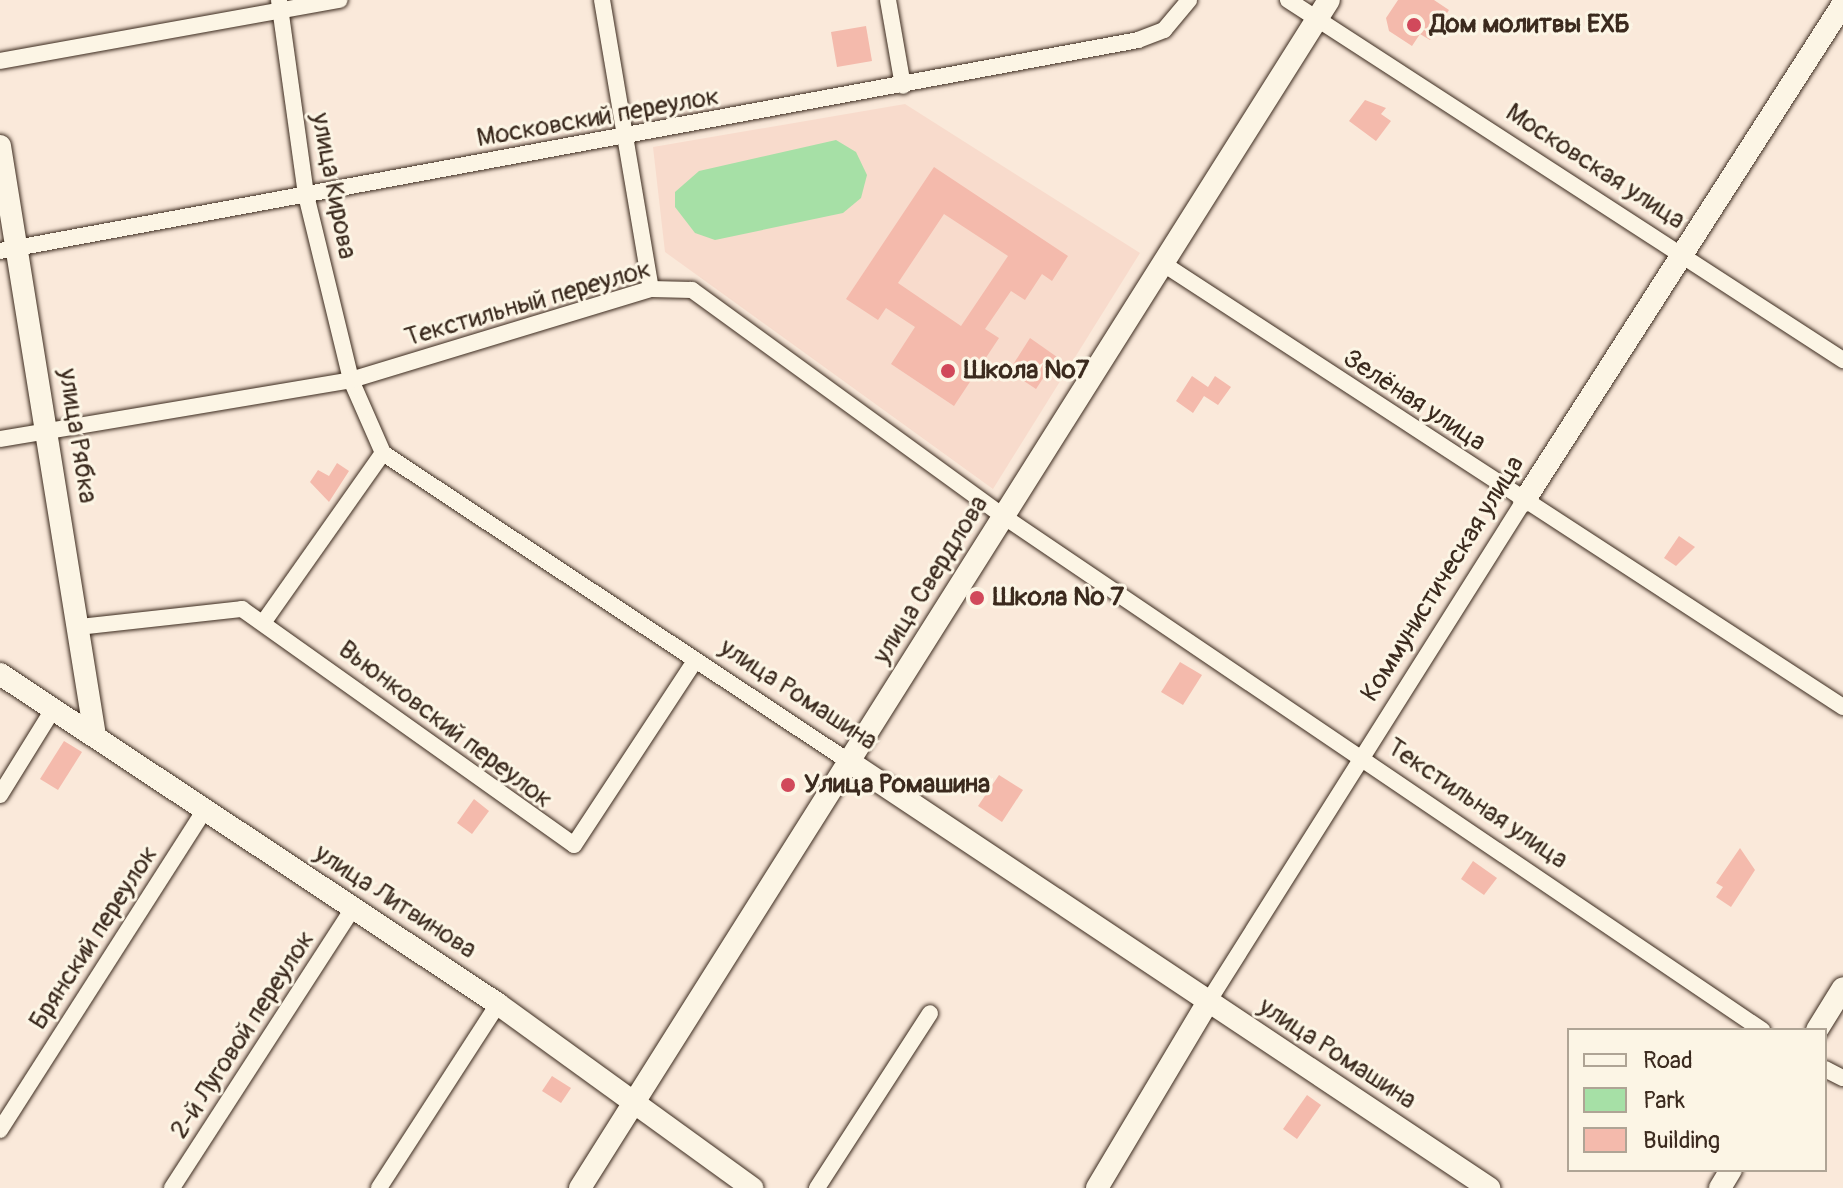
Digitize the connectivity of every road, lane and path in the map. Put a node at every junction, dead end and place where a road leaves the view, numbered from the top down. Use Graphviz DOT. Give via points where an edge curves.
graph roads {
  1 [pos="340,0"];
  2 [pos="602,0"];
  3 [pos="888,0"];
  4 [pos="1189,0"];
  5 [pos="1288,0"];
  6 [pos="1840,4"];
  7 [pos="280,5"];
  8 [pos="1324,8"];
  9 [pos="0,61"];
  10 [pos="903,86"];
  11 [pos="625,137"];
  12 [pos="0,146"];
  13 [pos="306,195"];
  14 [pos="9,249"];
  15 [pos="1682,253"];
  16 [pos="1162,263"];
  17 [pos="651,289"];
  18 [pos="1843,360"];
  19 [pos="351,380"];
  20 [pos="48,430"];
  21 [pos="0,439"];
  22 [pos="383,453"];
  23 [pos="1524,501"];
  24 [pos="1003,516"];
  25 [pos="265,620"];
  26 [pos="79,627"];
  27 [pos="695,661"];
  28 [pos="0,674"];
  29 [pos="1843,707"];
  30 [pos="54,708"];
  31 [pos="95,736"];
  32 [pos="1366,758"];
  33 [pos="851,763"];
  34 [pos="0,795"];
  35 [pos="203,813"];
  36 [pos="354,907"];
  37 [pos="1843,988"];
  38 [pos="1208,1002"];
  39 [pos="498,1004"];
  40 [pos="930,1013"];
  41 [pos="1759,1028"];
  42 [pos="1818,1028"];
  43 [pos="631,1105"];
  44 [pos="0,1130"];
  45 [pos="172,1188"];
  46 [pos="379,1188"];
  47 [pos="580,1188"];
  48 [pos="752,1188"];
  49 [pos="817,1188"];
  50 [pos="1097,1188"];
  51 [pos="1489,1188"];
  1 -- 7 [label="street"];
  2 -- 11 [label="street"];
  3 -- 10 [label="street"];
  4 -- 10 [label="street, Московский переулок" via="1164,30 1138,40"];
  5 -- 8 [label="street"];
  6 -- 15 [label="main road, Коммунистическая улица"];
  7 -- 9 [label="street"];
  7 -- 13 [label="street, улица Кирова"];
  8 -- 15 [label="street, Московская улица"];
  8 -- 16 [label="main road, улица Свердлова"];
  10 -- 11 [label="street, Московский переулок"];
  11 -- 13 [label="street, Московский переулок"];
  11 -- 17 [label="street"];
  12 -- 14 [label="main road, улица Рябка"];
  13 -- 14 [label="street, Московский переулок"];
  13 -- 19 [label="street, улица Кирова"];
  14 -- 20 [label="main road, улица Рябка"];
  15 -- 18 [label="street, Московская улица"];
  15 -- 23 [label="main road, Коммунистическая улица"];
  16 -- 23 [label="street, Зелёная улица"];
  16 -- 24 [label="main road, улица Свердлова"];
  17 -- 19 [label="street, Текстильный переулок"];
  17 -- 24 [label="street, Текстильный переулок" via="692,290"];
  19 -- 20 [label="street, Текстильный переулок"];
  19 -- 22 [label="street"];
  20 -- 21 [label="street, Текстильный переулок"];
  20 -- 26 [label="main road, улица Рябка"];
  22 -- 25 [label="street"];
  22 -- 27 [label="street, улица Ромашина"];
  23 -- 29 [label="street, Зелёная улица"];
  23 -- 32 [label="street, Коммунистическая улица"];
  24 -- 32 [label="street, Текстильная улица"];
  24 -- 33 [label="main road, улица Свердлова"];
  25 -- 26 [label="street, Вьюнковский переулок" via="219,608"];
  25 -- 27 [label="street, Вьюнковский переулок" via="574,845"];
  26 -- 31 [label="main road, улица Рябка"];
  27 -- 33 [label="street, улица Ромашина"];
  28 -- 30 [label="main road, улица Литвинова"];
  30 -- 31 [label="main road, улица Литвинова"];
  30 -- 34 [label="street"];
  31 -- 35 [label="main road, улица Литвинова"];
  32 -- 38 [label="street, Коммунистическая улица"];
  32 -- 41 [label="street, Текстильная улица"];
  33 -- 38 [label="main road, улица Ромашина"];
  33 -- 43 [label="main road, улица Свердлова"];
  35 -- 36 [label="main road, улица Литвинова"];
  35 -- 44 [label="street, Брянский переулок"];
  36 -- 39 [label="main road, улица Литвинова"];
  36 -- 45 [label="street, 2-й Луговой переулок"];
  37 -- 42 [label="main road"];
  38 -- 50 [label="main road, Коммунистическая улица"];
  38 -- 51 [label="main road, улица Ромашина"];
  39 -- 43 [label="main road, улица Литвинова"];
  39 -- 46 [label="street"];
  40 -- 49 [label="street"];
  43 -- 47 [label="main road, улица Свердлова"];
  43 -- 48 [label="main road, улица Литвинова"];
}
